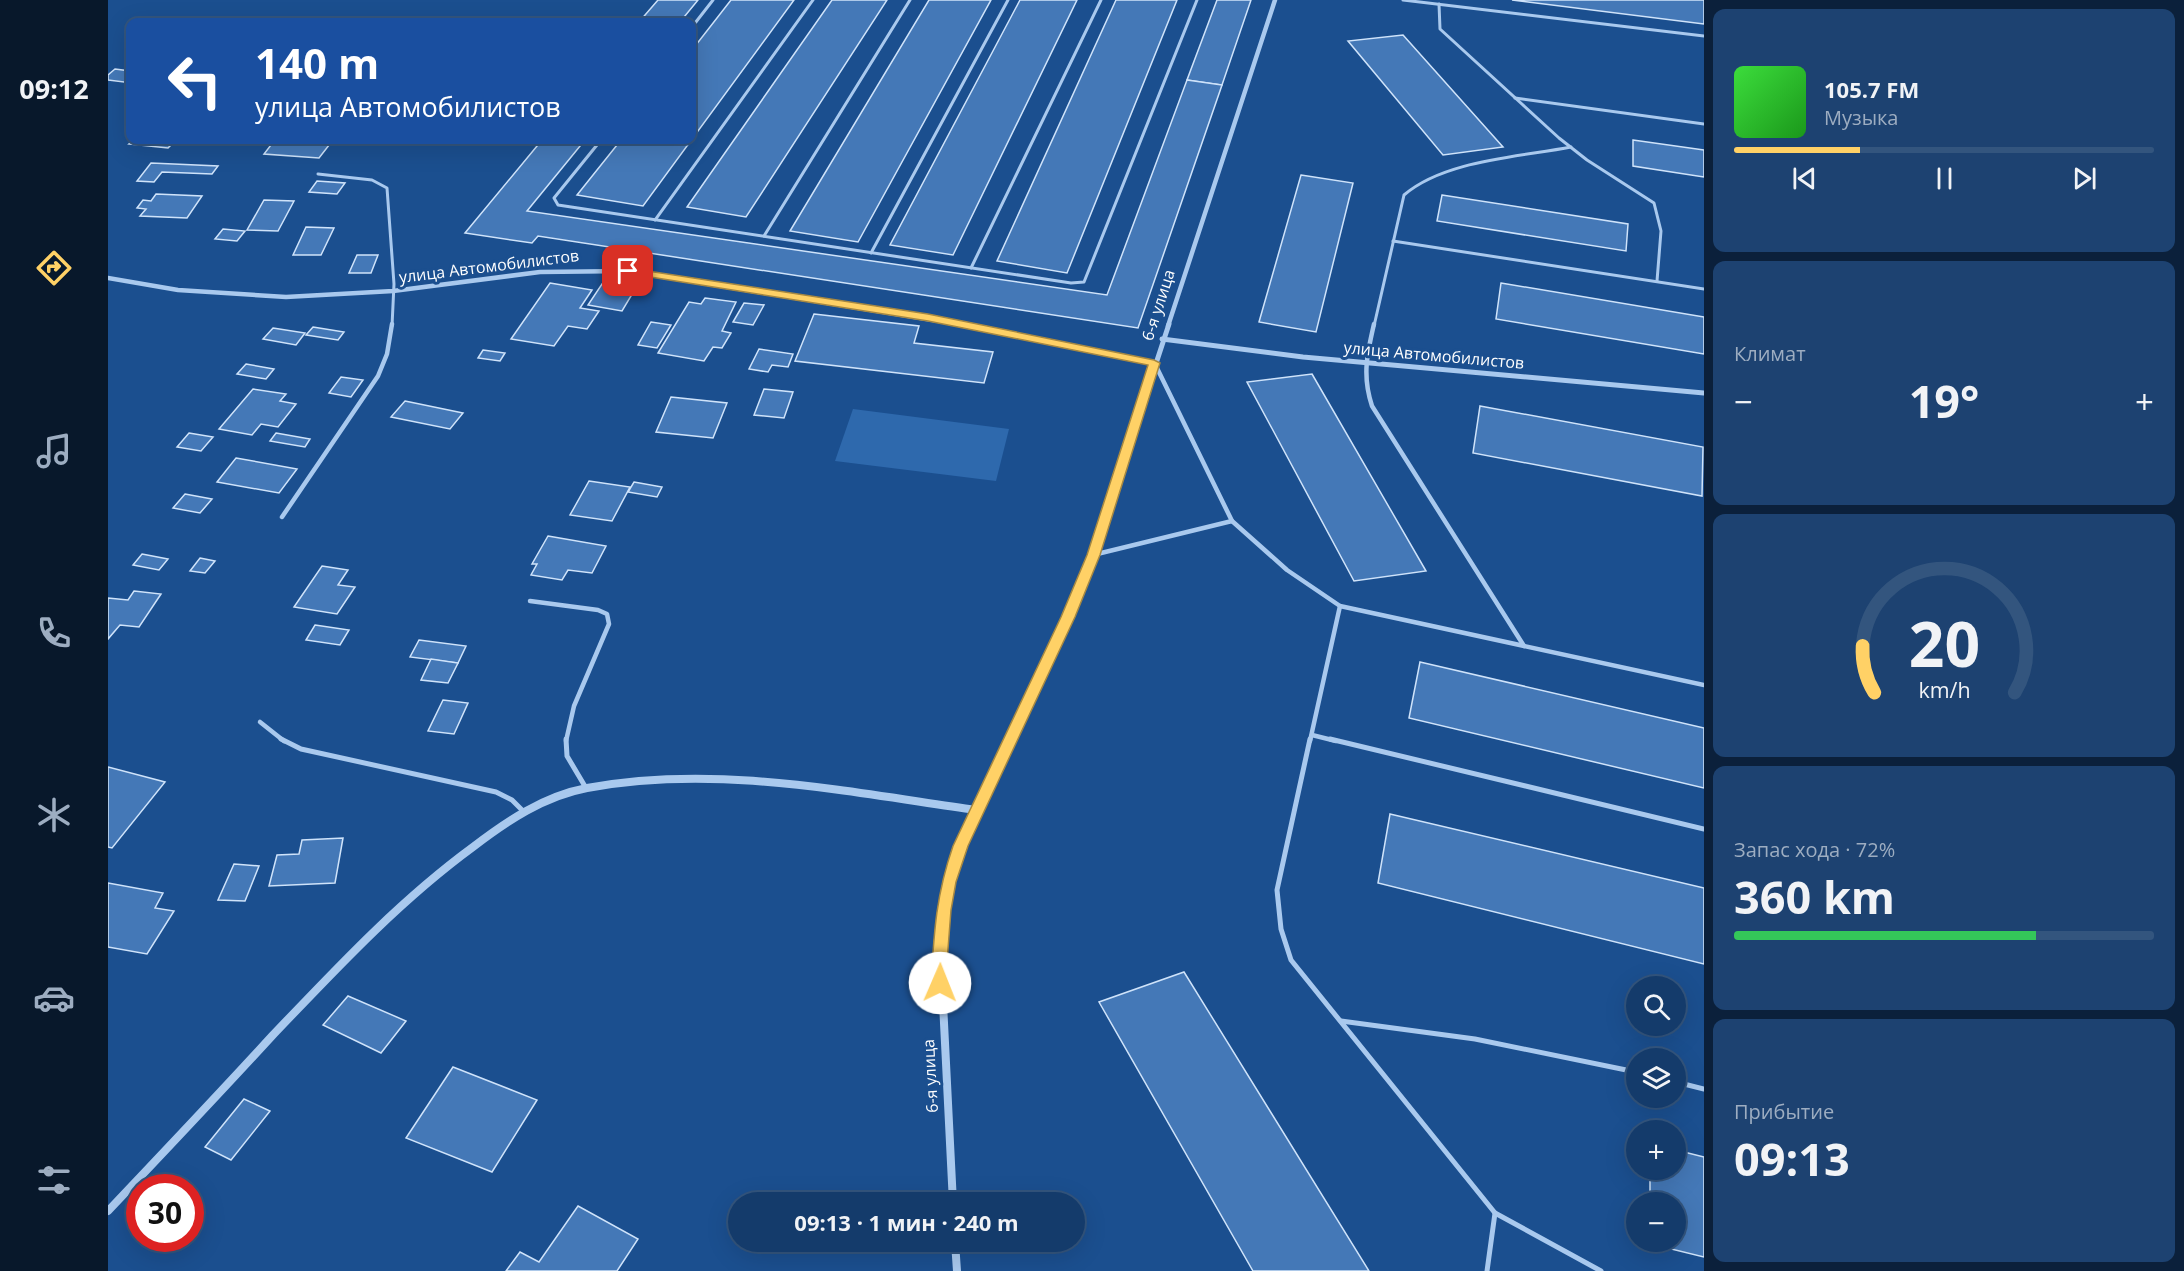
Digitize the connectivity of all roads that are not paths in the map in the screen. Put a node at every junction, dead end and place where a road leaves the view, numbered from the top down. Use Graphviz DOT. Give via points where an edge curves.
graph roads {
  1 [pos="713,0"];
  2 [pos="813,0"];
  3 [pos="910,0"];
  4 [pos="1008,0"];
  5 [pos="1101,0"];
  6 [pos="1197,0"];
  7 [pos="1275,0"];
  8 [pos="1403,0"];
  9 [pos="1439,4"];
  10 [pos="696,22"];
  11 [pos="1704,36"];
  12 [pos="1515,98"];
  13 [pos="1704,124"];
  14 [pos="598,144"];
  15 [pos="1571,147"];
  16 [pos="318,174"];
  17 [pos="655,220"];
  18 [pos="764,237"];
  19 [pos="1393,241"];
  20 [pos="871,253"];
  21 [pos="972,268"];
  22 [pos="108,278"];
  23 [pos="1658,281"];
  24 [pos="1704,289"];
  25 [pos="392,291"];
  26 [pos="1162,339"];
  27 [pos="1154,363"];
  28 [pos="1365,363"];
  29 [pos="1704,393"];
  30 [pos="282,517"];
  31 [pos="1232,521"];
  32 [pos="1093,555"];
  33 [pos="530,601"];
  34 [pos="1340,606"];
  35 [pos="1524,646"];
  36 [pos="1704,685"];
  37 [pos="260,722"];
  38 [pos="1312,735"];
  39 [pos="585,788"];
  40 [pos="976,810"];
  41 [pos="524,812"];
  42 [pos="1704,829"];
  43 [pos="1341,1021"];
  44 [pos="1626,1070"];
  45 [pos="1686,1084"];
  46 [pos="1704,1089"];
  47 [pos="952,1192"];
  48 [pos="108,1211"];
  49 [pos="1495,1213"];
  50 [pos="956,1252"];
  51 [pos="957,1271"];
  52 [pos="1487,1271"];
  53 [pos="1601,1271"];
  1 -- 10 [label="lane"];
  2 -- 17 [label="lane"];
  3 -- 18 [label="lane"];
  4 -- 20 [label="lane"];
  5 -- 21 [label="lane"];
  6 -- 21 [label="lane" via="1084,282"];
  7 -- 26 [label="street, 6-я улица"];
  8 -- 9 [label="lane"];
  9 -- 11 [label="lane"];
  9 -- 12 [label="lane" via="1440,29"];
  12 -- 13 [label="lane"];
  12 -- 15 [label="lane"];
  14 -- 17 [label="lane" via="554,198 558,206"];
  15 -- 19 [label="lane" via="1452,171 1410,186 1404,195"];
  15 -- 23 [label="lane" via="1654,203 1661,225"];
  16 -- 25 [label="lane" via="372,180 387,188"];
  17 -- 18 [label="lane"];
  18 -- 20 [label="lane"];
  19 -- 23 [label="lane"];
  19 -- 28 [label="lane"];
  20 -- 21 [label="lane"];
  22 -- 25 [label="street, улица Автомобилистов" via="179,290 259,296"];
  23 -- 24 [label="lane"];
  25 -- 27 [label="street, улица Автомобилистов" via="550,269 628,271 928,317"];
  25 -- 30 [label="lane" via="392,335 382,367"];
  26 -- 27 [label="street, 6-я улица"];
  26 -- 28 [label="street, улица Автомобилистов"];
  27 -- 31 [label="lane"];
  27 -- 32 [label="street, 6-я улица"];
  28 -- 29 [label="street, улица Автомобилистов"];
  28 -- 35 [label="lane" via="1365,386 1372,406"];
  31 -- 32 [label="lane"];
  31 -- 34 [label="lane" via="1287,570"];
  32 -- 40 [label="street, 6-я улица" via="1046,669"];
  33 -- 39 [label="lane" via="607,614 609,624 570,716 567,737 566,751"];
  34 -- 35 [label="lane"];
  34 -- 38 [label="lane"];
  35 -- 36 [label="lane"];
  37 -- 41 [label="lane" via="276,737 301,749 496,792"];
  38 -- 42 [label="lane"];
  38 -- 43 [label="lane" via="1277,890 1281,929 1291,960"];
  39 -- 40 [label="street" via="654,778 742,780"];
  39 -- 41 [label="street"];
  40 -- 47 [label="street, 6-я улица" via="948,882 940,943"];
  41 -- 48 [label="street" via="428,880 365,938"];
  43 -- 44 [label="lane" via="1475,1039"];
  43 -- 49 [label="lane"];
  45 -- 46 [label="lane"];
  49 -- 52 [label="lane"];
  49 -- 53 [label="lane"];
  50 -- 51 [label="street"];
}
